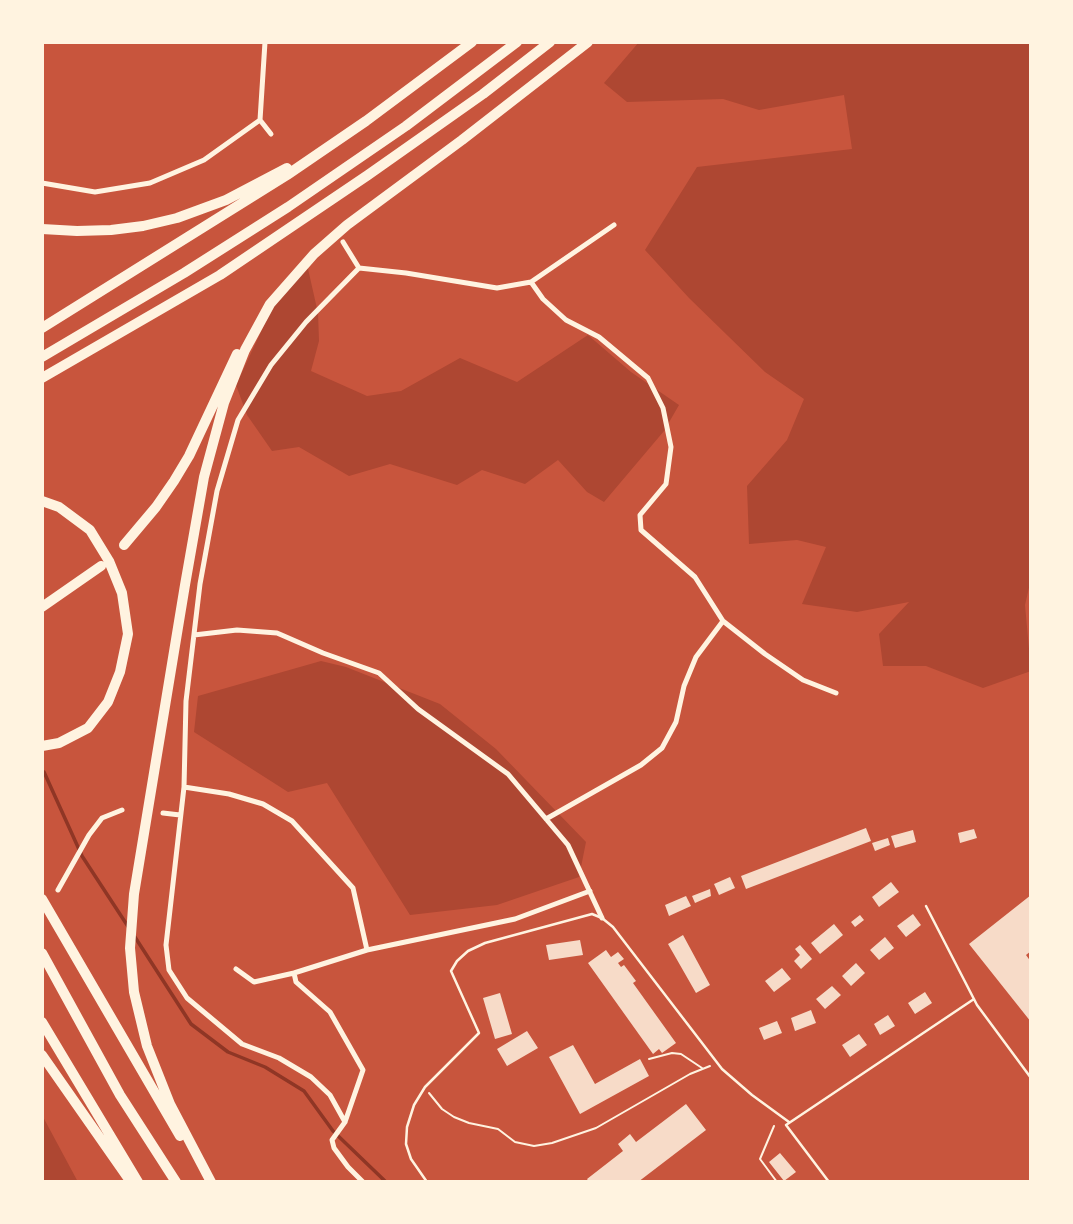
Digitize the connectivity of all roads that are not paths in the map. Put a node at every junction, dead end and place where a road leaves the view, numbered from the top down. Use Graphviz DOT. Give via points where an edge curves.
graph roads {
  1 [pos="265,42"];
  2 [pos="472,42"];
  3 [pos="517,42"];
  4 [pos="550,42"];
  5 [pos="588,42"];
  6 [pos="260,120"];
  7 [pos="366,121"];
  8 [pos="271,134"];
  9 [pos="42,183"];
  10 [pos="614,225"];
  11 [pos="42,229"];
  12 [pos="343,242"];
  13 [pos="359,268"];
  14 [pos="531,282"];
  15 [pos="270,304"];
  16 [pos="42,328"];
  17 [pos="42,358"];
  18 [pos="42,378"];
  19 [pos="42,501"];
  20 [pos="124,545"];
  21 [pos="101,566"];
  22 [pos="42,607"];
  23 [pos="723,621"];
  24 [pos="194,635"];
  25 [pos="836,693"];
  26 [pos="42,747"];
  27 [pos="184,787"];
  28 [pos="122,810"];
  29 [pos="163,813"];
  30 [pos="180,815"];
  31 [pos="546,819"];
  32 [pos="58,890"];
  33 [pos="590,891"];
  34 [pos="42,899"];
  35 [pos="926,906"];
  36 [pos="602,918"];
  37 [pos="368,950"];
  38 [pos="42,953"];
  39 [pos="236,969"];
  40 [pos="294,973"];
  41 [pos="974,999"];
  42 [pos="42,1022"];
  43 [pos="42,1055"];
  44 [pos="1031,1078"];
  45 [pos="789,1122"];
  46 [pos="344,1124"];
  47 [pos="132,1182"];
  48 [pos="138,1182"];
  49 [pos="176,1182"];
  50 [pos="209,1182"];
  51 [pos="363,1182"];
  52 [pos="427,1182"];
  53 [pos="829,1182"];
  1 -- 6 [label="street"];
  2 -- 7 [label="highway"];
  3 -- 17 [label="highway" via="288,207"];
  4 -- 18 [label="highway" via="379,168 230,268"];
  5 -- 15 [label="highway" via="347,225"];
  6 -- 8 [label="street"];
  6 -- 9 [label="street" via="204,160 150,183 95,192"];
  7 -- 11 [label="highway" via="250,188 197,212 111,230"];
  7 -- 16 [label="highway"];
  10 -- 14 [label="street"];
  12 -- 13 [label="street"];
  13 -- 14 [label="street" via="497,288"];
  13 -- 24 [label="street" via="271,365 238,420 217,491"];
  14 -- 23 [label="street" via="566,320 599,337 648,378 663,408 671,447 666,484 640,515 640,530 695,577"];
  15 -- 20 [label="highway" via="243,341 174,481"];
  15 -- 50 [label="highway" via="232,379 207,465 135,885 130,948 134,992 147,1046"];
  19 -- 26 [label="highway" via="59,507 90,530 122,593 128,634 108,702 88,728"];
  21 -- 22 [label="highway"];
  23 -- 25 [label="street" via="803,680"];
  23 -- 31 [label="street" via="696,657 676,722 662,748"];
  24 -- 27 [label="street" via="186,701"];
  24 -- 31 [label="street" via="237,630 277,633 379,673 418,709 508,774"];
  27 -- 30 [label="street"];
  27 -- 37 [label="street" via="264,804 292,821 353,888"];
  28 -- 32 [label="street" via="102,818"];
  29 -- 30 [label="street"];
  30 -- 46 [label="street" via="166,945 169,970 187,998 242,1044 311,1077 330,1095"];
  31 -- 33 [label="street" via="568,845"];
  33 -- 36 [label="street"];
  33 -- 37 [label="street" via="515,919"];
  34 -- 50 [label="highway"];
  35 -- 41 [label="lane"];
  36 -- 45 [label="lane" via="718,1064"];
  36 -- 52 [label="lane" via="592,914 573,917 485,943 468,951 450,971 479,1033 425,1087 414,1105 407,1144"];
  37 -- 40 [label="street"];
  38 -- 49 [label="highway" via="120,1095"];
  39 -- 40 [label="street" via="254,982"];
  40 -- 46 [label="street" via="296,982 330,1012 363,1070"];
  41 -- 44 [label="lane"];
  41 -- 45 [label="lane"];
  42 -- 48 [label="highway"];
  43 -- 47 [label="highway"];
  45 -- 53 [label="lane" via="786,1125"];
  46 -- 51 [label="street" via="332,1140 334,1148"];
}
